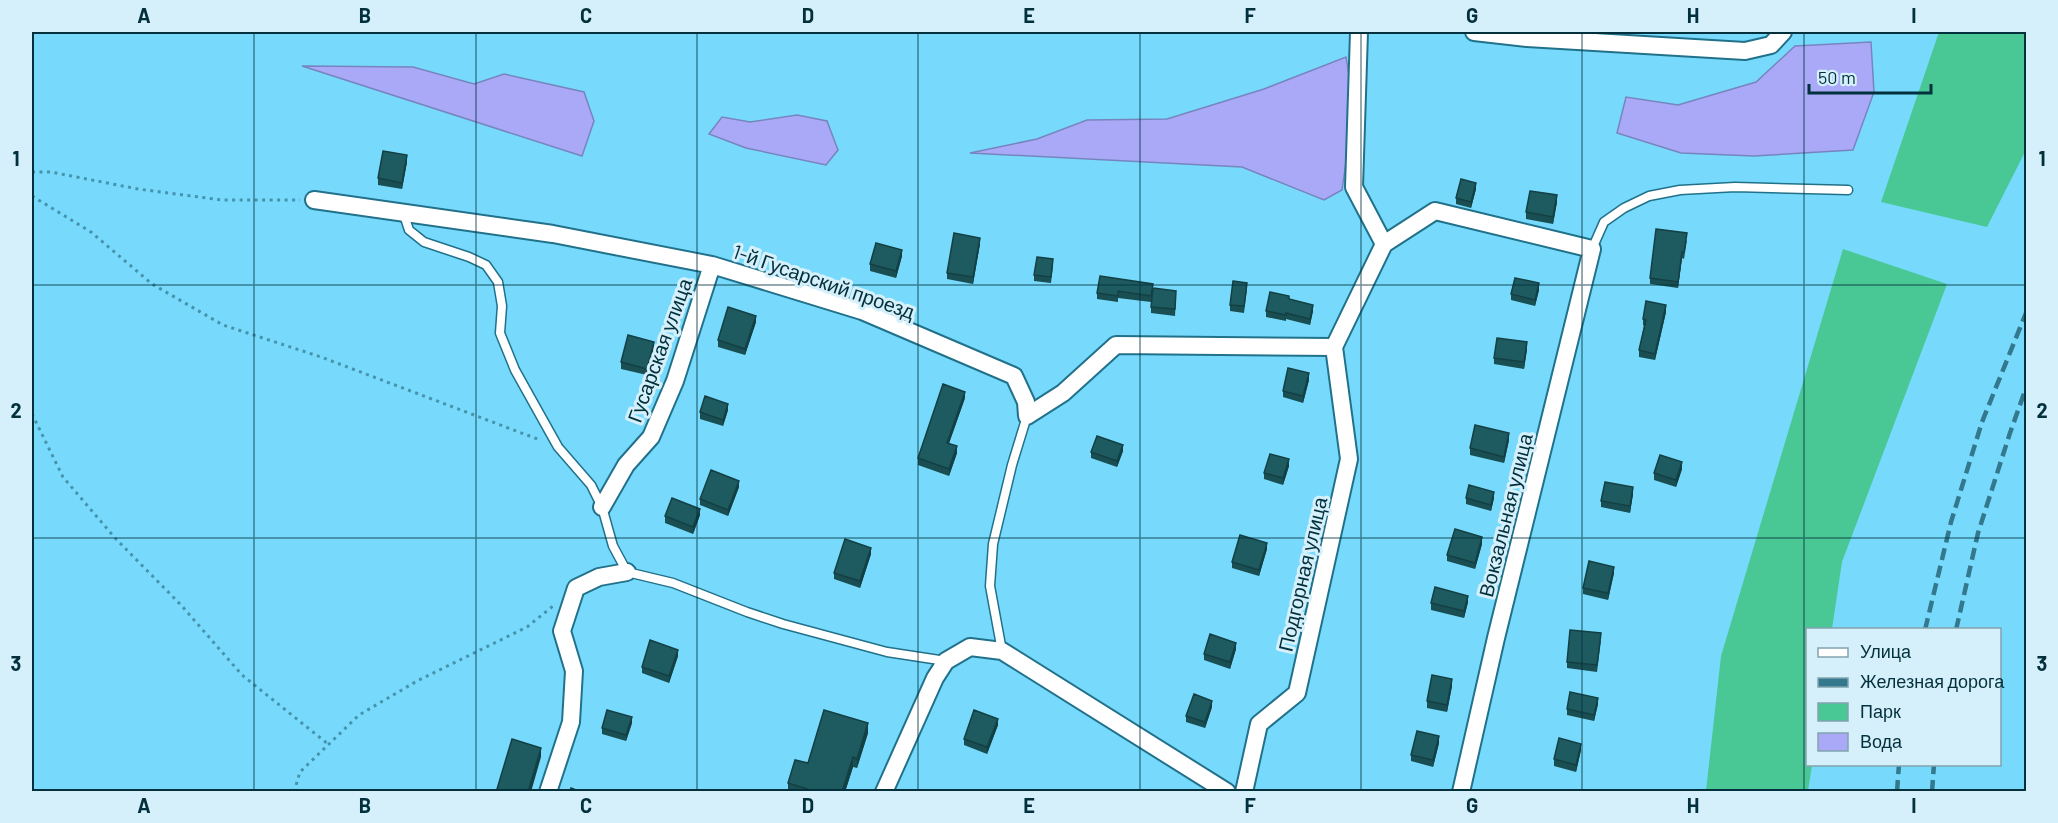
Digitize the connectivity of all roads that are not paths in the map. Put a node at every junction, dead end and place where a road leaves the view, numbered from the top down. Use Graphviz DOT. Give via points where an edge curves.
graph roads {
  1 [pos="1359,32"];
  2 [pos="1474,32"];
  3 [pos="1783,32"];
  4 [pos="1848,190"];
  5 [pos="314,200"];
  6 [pos="403,212"];
  7 [pos="1383,244"];
  8 [pos="1592,249"];
  9 [pos="712,265"];
  10 [pos="1334,347"];
  11 [pos="1027,416"];
  12 [pos="602,507"];
  13 [pos="627,572"];
  14 [pos="1002,651"];
  15 [pos="946,661"];
  16 [pos="548,792"];
  17 [pos="884,792"];
  18 [pos="1227,792"];
  19 [pos="1244,792"];
  20 [pos="1461,792"];
  1 -- 7 [label="street" via="1354,187"];
  2 -- 3 [label="street" via="1745,51 1771,45"];
  4 -- 8 [label="lane" via="1735,187 1649,196 1604,222"];
  5 -- 6 [label="street, 1-й Гусарский проезд"];
  6 -- 9 [label="street, 1-й Гусарский проезд" via="553,234"];
  6 -- 12 [label="lane" via="409,230 424,242 486,265 498,282 502,306 500,333 515,370 558,447 591,485"];
  7 -- 8 [label="street" via="1435,211"];
  7 -- 10 [label="street"];
  8 -- 20 [label="street, Вокзальная улица"];
  9 -- 11 [label="street, 1-й Гусарский проезд" via="862,311 1014,376 1026,402"];
  9 -- 12 [label="street, Гусарская улица" via="675,381 651,437 626,465"];
  10 -- 11 [label="street" via="1116,345 1063,393"];
  10 -- 19 [label="street, Подгорная улица" via="1349,459 1297,693 1260,724"];
  11 -- 14 [label="lane" via="993,544 990,586"];
  12 -- 13 [label="lane" via="613,546"];
  13 -- 15 [label="lane" via="673,583 783,624 887,652"];
  13 -- 16 [label="street" via="599,577 576,588 562,631 574,671 571,722"];
  14 -- 15 [label="street" via="970,647"];
  14 -- 18 [label="street"];
  15 -- 17 [label="street"];
}
